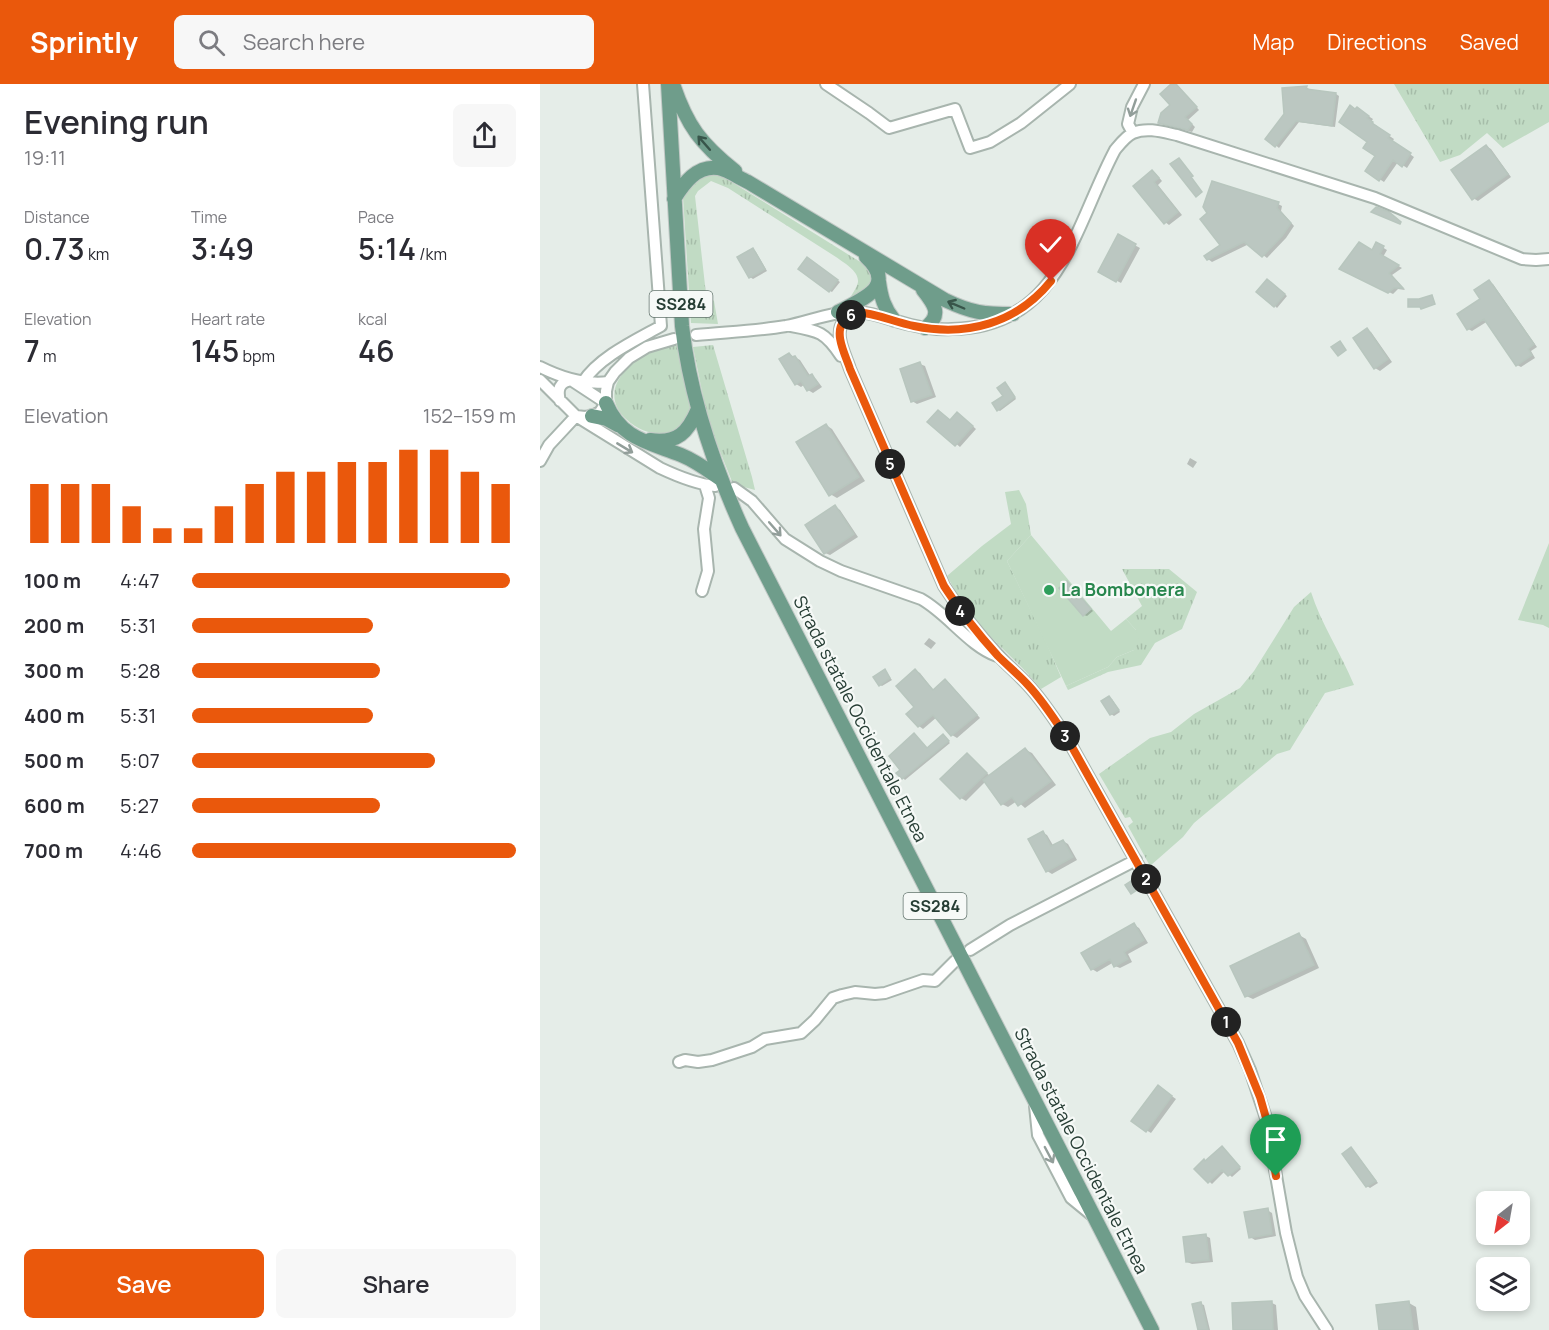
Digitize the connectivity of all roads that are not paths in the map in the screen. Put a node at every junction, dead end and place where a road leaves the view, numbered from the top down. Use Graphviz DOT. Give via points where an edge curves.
graph roads {
  1 [pos="643,84"];
  2 [pos="668,84"];
  3 [pos="673,84"];
  4 [pos="826,84"];
  5 [pos="1070,84"];
  6 [pos="1144,84"];
  7 [pos="1133,133"];
  8 [pos="748,182"];
  9 [pos="674,199"];
  10 [pos="854,246"];
  11 [pos="1549,259"];
  12 [pos="879,282"];
  13 [pos="918,284"];
  14 [pos="838,312"];
  15 [pos="856,312"];
  16 [pos="1013,314"];
  17 [pos="824,316"];
  18 [pos="894,320"];
  19 [pos="786,326"];
  20 [pos="925,328"];
  21 [pos="696,335"];
  22 [pos="674,339"];
  23 [pos="836,341"];
  24 [pos="540,367"];
  25 [pos="540,380"];
  26 [pos="571,380"];
  27 [pos="583,382"];
  28 [pos="608,382"];
  29 [pos="560,401"];
  30 [pos="606,403"];
  31 [pos="698,409"];
  32 [pos="576,416"];
  33 [pos="592,416"];
  34 [pos="619,425"];
  35 [pos="637,439"];
  36 [pos="540,461"];
  37 [pos="719,485"];
  38 [pos="702,591"];
  39 [pos="999,657"];
  40 [pos="1136,860"];
  41 [pos="970,950"];
  42 [pos="955,962"];
  43 [pos="679,1062"];
  44 [pos="1152,1330"];
  45 [pos="1327,1330"];
  1 -- 27 [label="street" via="661,326 615,352"];
  2 -- 9 [label="main road, Strada statale Occidentale Etnea / SS284"];
  8 -- 3 [label="main road, one-way" via="695,132"];
  4 -- 5 [label="street" via="889,128 955,109 970,148 990,142 1021,123"];
  6 -- 7 [label="street, one-way" via="1128,124"];
  7 -- 11 [label="street" via="1155,130 1177,135 1375,198 1522,259"];
  7 -- 16 [label="street" via="1115,150 1056,273 1036,297"];
  8 -- 9 [label="main road" via="718,168 706,169 693,175"];
  8 -- 10 [label="main road"];
  9 -- 31 [label="main road, Strada statale Occidentale Etnea / SS284" via="684,349"];
  10 -- 12 [label="main road" via="874,265"];
  10 -- 13 [label="main road"];
  12 -- 14 [label="main road" via="869,296"];
  12 -- 18 [label="main road" via="886,310"];
  16 -- 13 [label="main road, one-way" via="978,313"];
  13 -- 20 [label="main road" via="936,311"];
  14 -- 15 [label="street"];
  14 -- 17 [label="street"];
  15 -- 18 [label="street"];
  15 -- 23 [label="street" via="843,321"];
  16 -- 20 [label="street" via="972,328"];
  17 -- 19 [label="street"];
  17 -- 23 [label="street" via="825,331"];
  18 -- 20 [label="street"];
  19 -- 21 [label="street"];
  19 -- 23 [label="street" via="810,330"];
  22 -- 28 [label="street" via="629,358"];
  23 -- 39 [label="street" via="944,586"];
  24 -- 26 [label="street"];
  25 -- 29 [label="street"];
  26 -- 27 [label="street"];
  26 -- 29 [label="street" via="560,385"];
  26 -- 30 [label="street"];
  27 -- 28 [label="street"];
  28 -- 30 [label="street"];
  29 -- 32 [label="street"];
  30 -- 33 [label="street"];
  30 -- 34 [label="main road"];
  31 -- 35 [label="main road" via="692,424 677,437 658,441"];
  31 -- 37 [label="main road, Strada statale Occidentale Etnea / SS284"];
  32 -- 33 [label="street"];
  32 -- 36 [label="street"];
  32 -- 37 [label="street, one-way" via="660,468"];
  33 -- 34 [label="main road"];
  34 -- 35 [label="main road"];
  35 -- 37 [label="main road" via="704,467"];
  37 -- 38 [label="street" via="709,498 704,529 708,571"];
  37 -- 39 [label="street, one-way" via="752,501 791,544 830,566 933,605 985,652"];
  37 -- 44 [label="main road, Strada statale Occidentale Etnea / SS284"];
  39 -- 40 [label="street" via="1047,707"];
  40 -- 41 [label="street"];
  40 -- 45 [label="street" via="1250,1070 1266,1118 1294,1269 1305,1296"];
  42 -- 43 [label="street" via="935,981 923,980 885,993 855,992 833,998 801,1033 765,1039 712,1060"];
}
